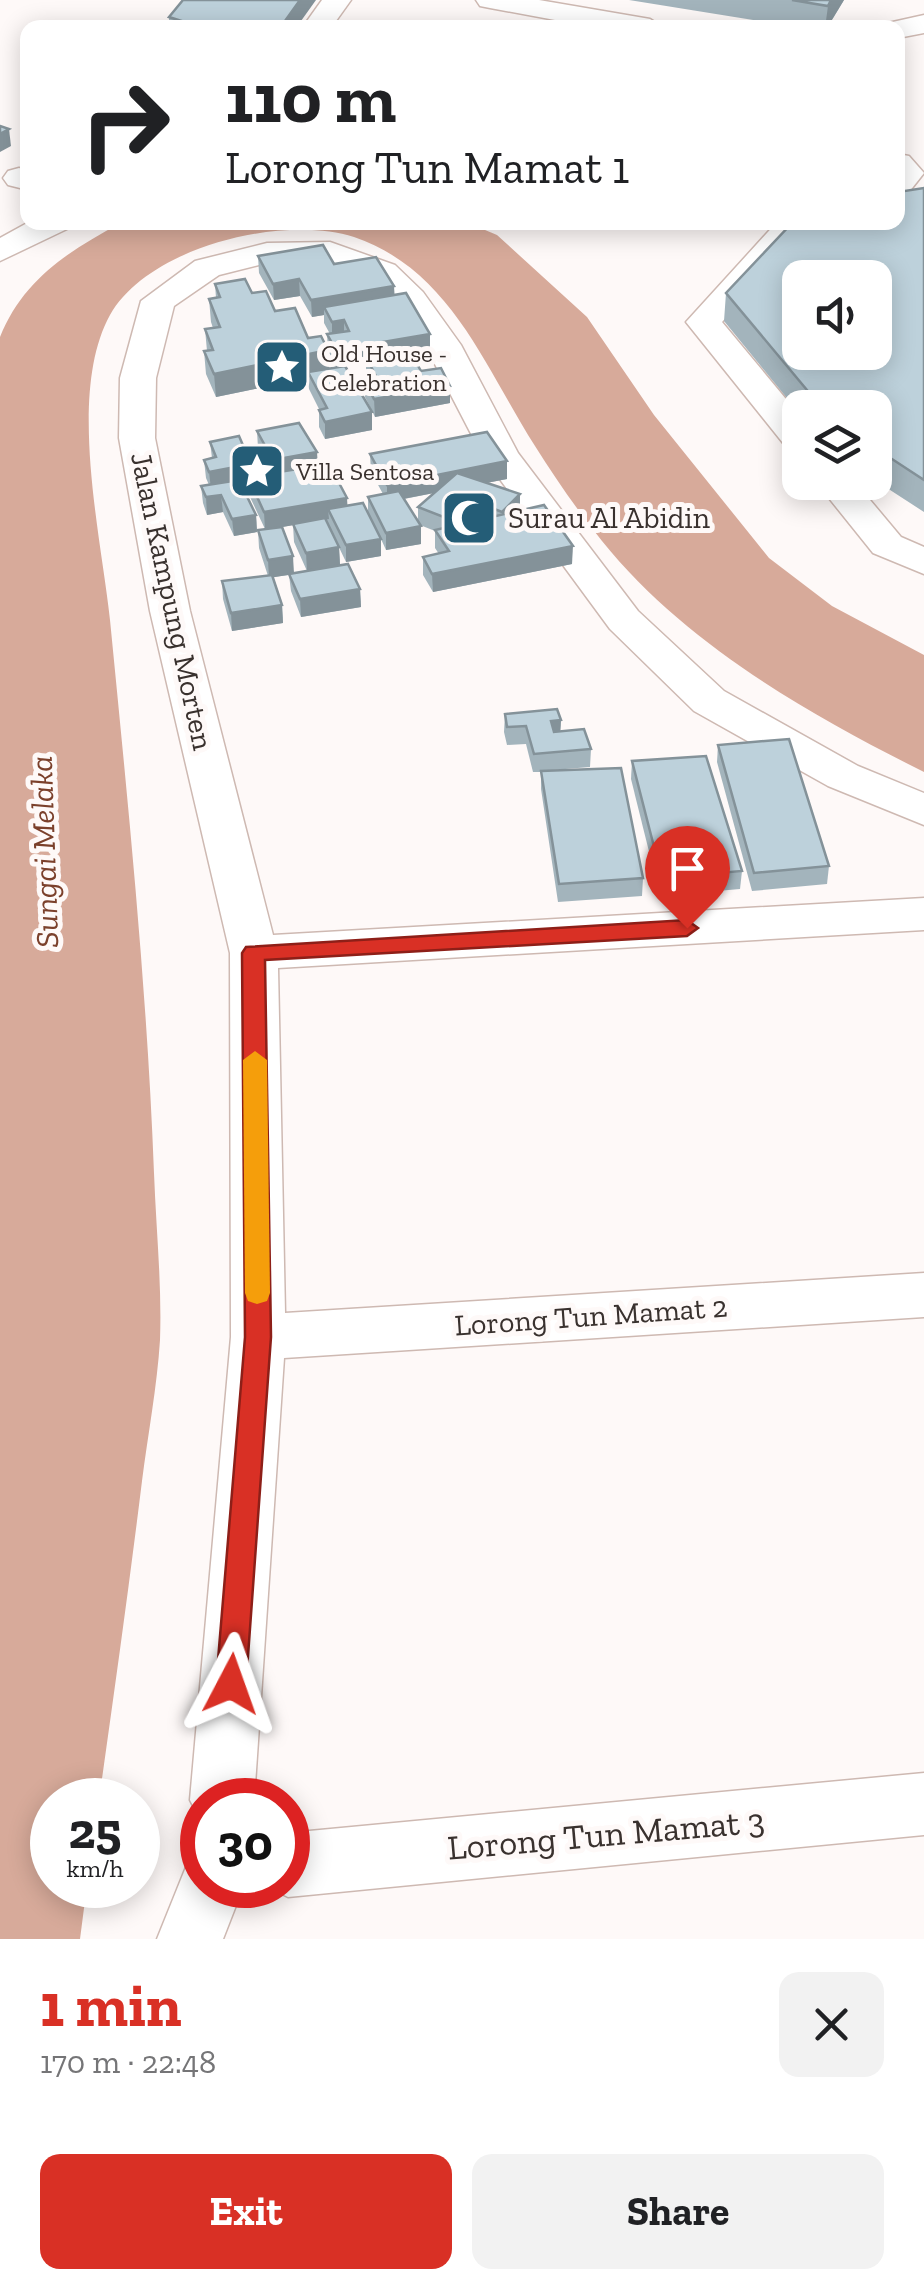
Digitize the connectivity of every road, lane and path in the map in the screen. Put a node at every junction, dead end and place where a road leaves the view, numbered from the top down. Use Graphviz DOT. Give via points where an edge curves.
graph roads {
  1 [pos="490,0"];
  2 [pos="604,20"];
  3 [pos="41,230"];
  4 [pos="789,230"];
  5 [pos="0,251"];
  6 [pos="782,418"];
  7 [pos="851,500"];
  8 [pos="924,562"];
  9 [pos="924,810"];
  10 [pos="924,914"];
  11 [pos="254,953"];
  12 [pos="924,1295"];
  13 [pos="258,1337"];
  14 [pos="224,1778"];
  15 [pos="924,1804"];
  16 [pos="310,1863"];
  17 [pos="202,1908"];
  18 [pos="190,1939"];
  1 -- 2 [label="street"];
  3 -- 5 [label="street"];
  4 -- 6 [label="street" via="703,322"];
  7 -- 8 [label="street" via="887,545"];
  9 -- 11 [label="street, Jalan Kampung Morten" via="842,776 709,702 624,620 501,455 443,345 383,272 330,252 267,253 206,268 158,301 138,378 137,438 170,610"];
  10 -- 11 [label="street"];
  11 -- 13 [label="street, Jalan Kampung Morten"];
  12 -- 13 [label="street, Lorong Tun Mamat 2"];
  13 -- 14 [label="street, Jalan Kampung Morten"];
  15 -- 16 [label="street, Lorong Tun Mamat 3"];
  17 -- 18 [label="street"];
}
